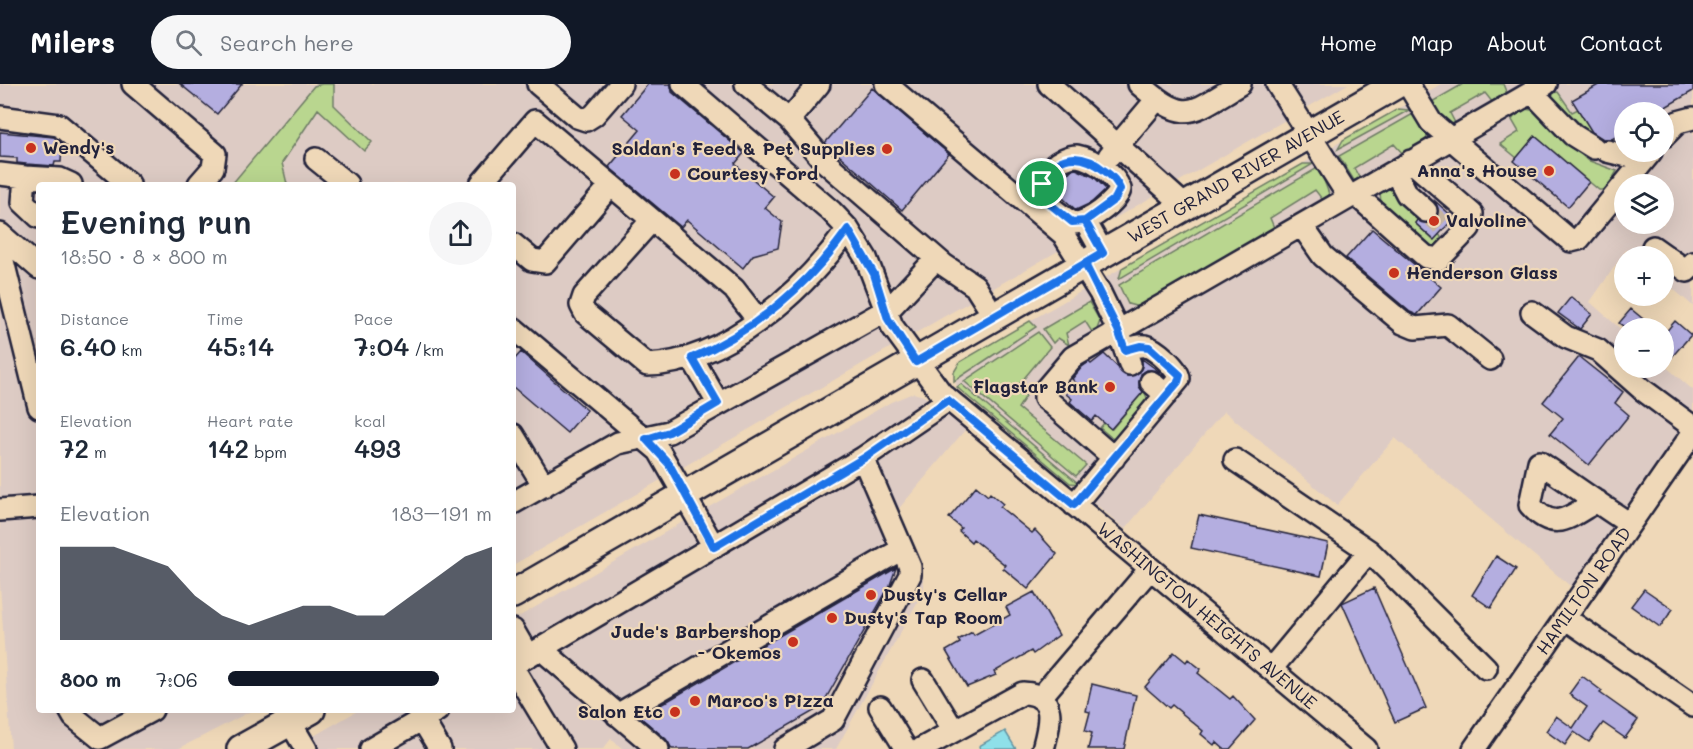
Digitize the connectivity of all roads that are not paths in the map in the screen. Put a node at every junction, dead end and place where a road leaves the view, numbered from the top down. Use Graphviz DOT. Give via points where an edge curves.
graph roads {
  1 [pos="133,84"];
  2 [pos="538,84"];
  3 [pos="621,84"];
  4 [pos="683,84"];
  5 [pos="746,84"];
  6 [pos="819,84"];
  7 [pos="886,84"];
  8 [pos="1048,84"];
  9 [pos="1140,84"];
  10 [pos="1240,84"];
  11 [pos="1277,84"];
  12 [pos="1397,84"];
  13 [pos="1408,84"];
  14 [pos="1539,88"];
  15 [pos="1157,99"];
  16 [pos="0,117"];
  17 [pos="1693,118"];
  18 [pos="789,120"];
  19 [pos="1674,126"];
  20 [pos="1310,134"];
  21 [pos="1449,139"];
  22 [pos="1118,147"];
  23 [pos="1614,151"];
  24 [pos="316,159"];
  25 [pos="1642,162"];
  26 [pos="1403,166"];
  27 [pos="1100,167"];
  28 [pos="0,174"];
  29 [pos="24,177"];
  30 [pos="67,182"];
  31 [pos="127,182"];
  32 [pos="201,182"];
  33 [pos="344,182"];
  34 [pos="483,182"];
  35 [pos="611,185"];
  36 [pos="1352,196"];
  37 [pos="1185,206"];
  38 [pos="1426,211"];
  39 [pos="36,214"];
  40 [pos="652,220"];
  41 [pos="1085,221"];
  42 [pos="1302,226"];
  43 [pos="848,229"];
  44 [pos="0,234"];
  45 [pos="516,247"];
  46 [pos="0,249"];
  47 [pos="936,259"];
  48 [pos="1094,259"];
  49 [pos="1674,262"];
  50 [pos="1693,263"];
  51 [pos="36,265"];
  52 [pos="885,310"];
  53 [pos="1532,312"];
  54 [pos="994,316"];
  55 [pos="758,320"];
  56 [pos="1118,330"];
  57 [pos="516,331"];
  58 [pos="692,358"];
  59 [pos="1490,359"];
  60 [pos="916,362"];
  61 [pos="36,395"];
  62 [pos="948,400"];
  63 [pos="718,403"];
  64 [pos="1693,427"];
  65 [pos="1693,433"];
  66 [pos="646,439"];
  67 [pos="516,440"];
  68 [pos="864,458"];
  69 [pos="1114,458"];
  70 [pos="1235,460"];
  71 [pos="544,486"];
  72 [pos="685,495"];
  73 [pos="516,501"];
  74 [pos="1597,501"];
  75 [pos="1074,505"];
  76 [pos="36,507"];
  77 [pos="0,510"];
  78 [pos="1630,524"];
  79 [pos="714,547"];
  80 [pos="902,549"];
  81 [pos="1369,551"];
  82 [pos="1150,569"];
  83 [pos="516,592"];
  84 [pos="1565,618"];
  85 [pos="516,638"];
  86 [pos="524,660"];
  87 [pos="1486,668"];
  88 [pos="1271,669"];
  89 [pos="922,680"];
  90 [pos="1040,698"];
  91 [pos="1693,706"];
  92 [pos="880,707"];
  93 [pos="72,713"];
  94 [pos="146,713"];
  95 [pos="300,714"];
  96 [pos="430,714"];
  97 [pos="617,715"];
  98 [pos="954,730"];
  99 [pos="379,747"];
  100 [pos="241,749"];
  101 [pos="306,749"];
  102 [pos="440,749"];
  103 [pos="562,749"];
  104 [pos="658,749"];
  105 [pos="785,749"];
  106 [pos="906,749"];
  107 [pos="921,749"];
  108 [pos="1043,749"];
  109 [pos="1366,749"];
  110 [pos="1474,749"];
  1 -- 32 [label="street" via="215,154 216,164"];
  2 -- 3 [label="street" via="586,120"];
  4 -- 43 [label="street, WASHINGTON HEIGHTS AVENUE"];
  5 -- 18 [label="street"];
  6 -- 18 [label="street"];
  7 -- 48 [label="street"];
  8 -- 22 [label="street"];
  9 -- 15 [label="street"];
  10 -- 15 [label="street" via="1188,111 1172,109"];
  11 -- 20 [label="street"];
  12 -- 20 [label="main road, WEST GRAND RIVER AVENUE"];
  13 -- 21 [label="street" via="1431,122"];
  14 -- 21 [label="street"];
  14 -- 23 [label="street" via="1573,135 1600,149"];
  15 -- 22 [label="street"];
  16 -- 31 [label="street" via="59,125"];
  17 -- 19 [label="street"];
  18 -- 47 [label="street" via="824,161"];
  20 -- 36 [label="street"];
  20 -- 37 [label="main road, WEST GRAND RIVER AVENUE"];
  21 -- 25 [label="street" via="1570,242 1579,239"];
  21 -- 26 [label="street"];
  22 -- 27 [label="street"];
  22 -- 37 [label="street"];
  24 -- 33 [label="street"];
  26 -- 36 [label="street"];
  26 -- 36 [label="street" via="1472,214 1472,223 1451,233 1443,257 1431,259"];
  26 -- 38 [label="street" via="1407,194"];
  27 -- 41 [label="street" via="1117,182 1120,192"];
  27 -- 41 [label="street" via="1082,157 1067,157 1053,167 1042,184 1043,197 1070,221"];
  28 -- 29 [label="street"];
  29 -- 30 [label="street"];
  29 -- 39 [label="street" via="23,202"];
  34 -- 35 [label="street" via="535,121"];
  35 -- 40 [label="street"];
  35 -- 45 [label="street" via="545,262 532,260"];
  36 -- 42 [label="street"];
  37 -- 48 [label="main road, WEST GRAND RIVER AVENUE"];
  40 -- 55 [label="street" via="734,289"];
  40 -- 58 [label="street" via="584,296 582,309 644,364"];
  41 -- 48 [label="street"];
  42 -- 56 [label="street"];
  42 -- 59 [label="street" via="1323,256 1403,323 1415,328 1453,327"];
  43 -- 52 [label="street, WASHINGTON HEIGHTS AVENUE" via="874,274"];
  43 -- 55 [label="street" via="807,279"];
  44 -- 51 [label="street"];
  46 -- 61 [label="street"];
  47 -- 52 [label="street" via="900,300"];
  47 -- 54 [label="street" via="975,286"];
  48 -- 54 [label="main road, WEST GRAND RIVER AVENUE"];
  48 -- 56 [label="street"];
  49 -- 50 [label="street" via="1687,271"];
  52 -- 60 [label="street, WASHINGTON HEIGHTS AVENUE"];
  52 -- 63 [label="street"];
  53 -- 64 [label="street" via="1566,337 1598,350"];
  54 -- 60 [label="main road, WEST GRAND RIVER AVENUE"];
  55 -- 58 [label="street"];
  56 -- 69 [label="street" via="1072,357 1044,393 1047,401"];
  56 -- 69 [label="street" via="1128,357 1146,346 1179,373 1178,382 1159,388"];
  57 -- 66 [label="street"];
  58 -- 63 [label="street"];
  60 -- 62 [label="street, WASHINGTON HEIGHTS AVENUE"];
  60 -- 72 [label="main road, WEST GRAND RIVER AVENUE"];
  62 -- 68 [label="street"];
  62 -- 75 [label="street, WASHINGTON HEIGHTS AVENUE"];
  63 -- 66 [label="street" via="669,432"];
  65 -- 78 [label="street, HAMILTON ROAD"];
  66 -- 71 [label="street" via="618,443"];
  66 -- 72 [label="street" via="665,457"];
  67 -- 71 [label="street"];
  68 -- 79 [label="street"];
  68 -- 80 [label="street"];
  69 -- 75 [label="street"];
  70 -- 81 [label="street"];
  71 -- 73 [label="street"];
  72 -- 79 [label="street"];
  72 -- 83 [label="main road, WEST GRAND RIVER AVENUE"];
  74 -- 78 [label="street"];
  75 -- 82 [label="street, WASHINGTON HEIGHTS AVENUE"];
  76 -- 77 [label="street"];
  78 -- 84 [label="street, HAMILTON ROAD"];
  79 -- 86 [label="street"];
  80 -- 97 [label="street"];
  80 -- 105 [label="street" via="911,570 909,578 834,718"];
  81 -- 87 [label="street"];
  81 -- 88 [label="street"];
  82 -- 88 [label="street, WASHINGTON HEIGHTS AVENUE"];
  82 -- 90 [label="street"];
  84 -- 91 [label="street"];
  84 -- 110 [label="street, HAMILTON ROAD"];
  85 -- 86 [label="street"];
  86 -- 97 [label="street"];
  86 -- 103 [label="street"];
  88 -- 109 [label="street, WASHINGTON HEIGHTS AVENUE"];
  89 -- 98 [label="street"];
  90 -- 98 [label="street" via="1029,693 1017,695"];
  90 -- 108 [label="street" via="1050,717"];
  92 -- 106 [label="street"];
  93 -- 94 [label="street" via="100,738"];
  95 -- 100 [label="main road"];
  95 -- 101 [label="street"];
  96 -- 99 [label="street"];
  96 -- 102 [label="street"];
  97 -- 104 [label="street"];
  98 -- 107 [label="street"];
}
